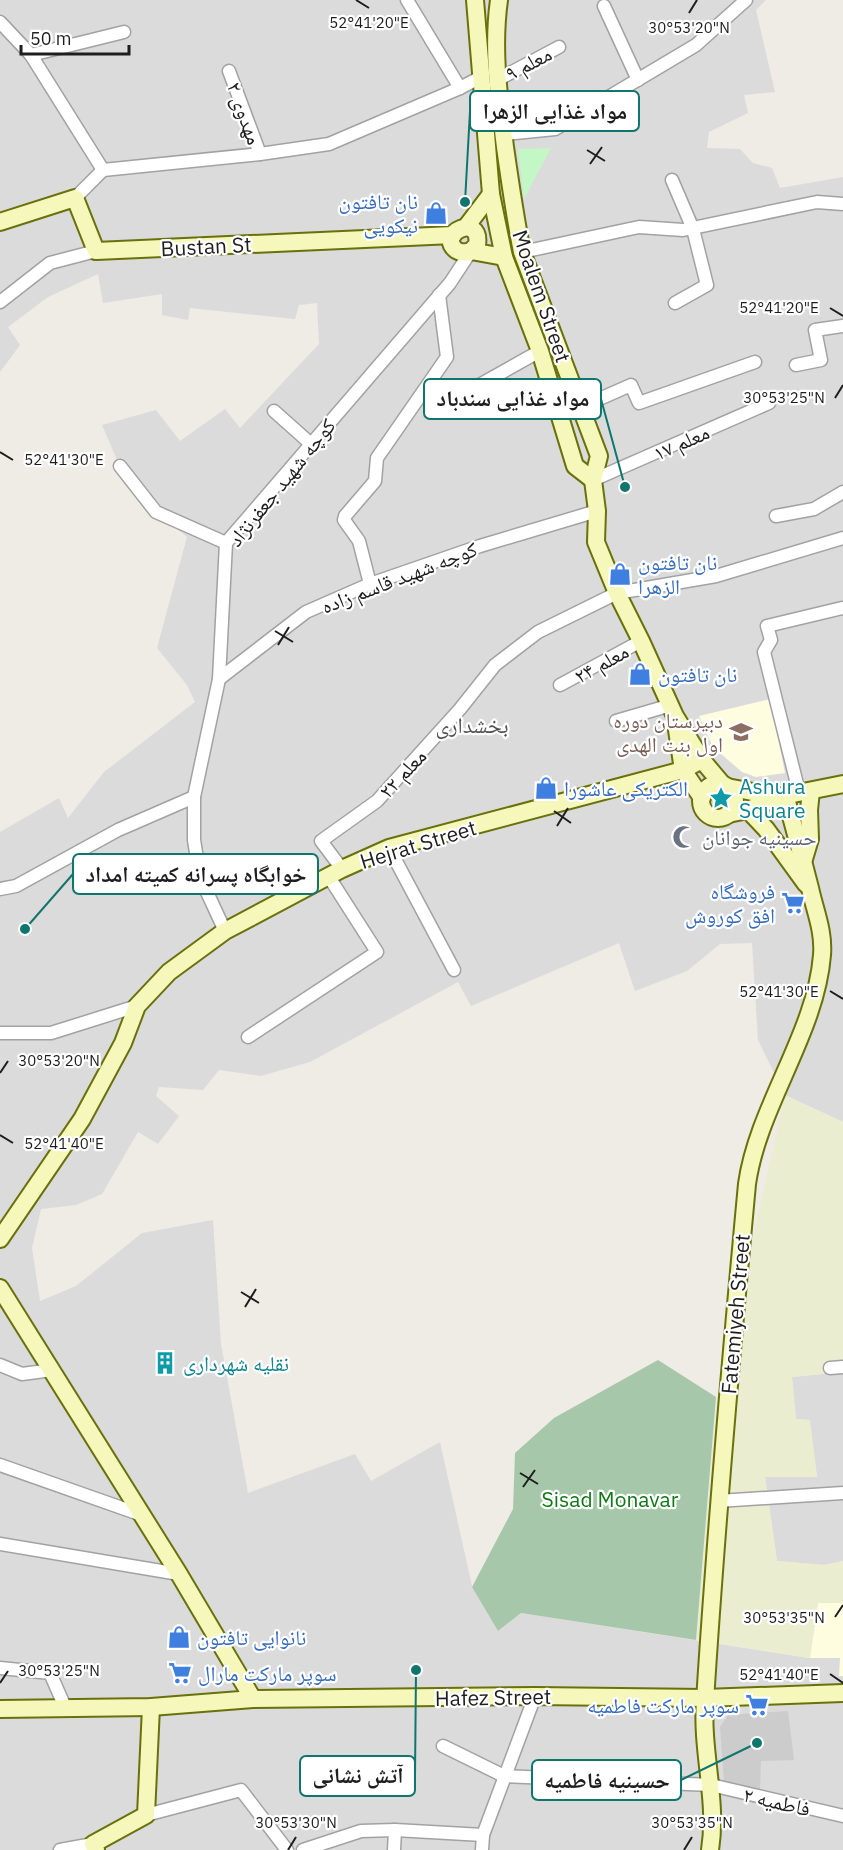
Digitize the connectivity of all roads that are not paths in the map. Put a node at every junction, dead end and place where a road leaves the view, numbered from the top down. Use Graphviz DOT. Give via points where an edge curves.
graph roads {
  1 [pos="407,0"];
  2 [pos="475,0"];
  3 [pos="499,0"];
  4 [pos="746,0"];
  5 [pos="604,6"];
  6 [pos="0,22"];
  7 [pos="124,32"];
  8 [pos="559,47"];
  9 [pos="31,54"];
  10 [pos="229,71"];
  11 [pos="489,78"];
  12 [pos="638,80"];
  13 [pos="460,88"];
  14 [pos="504,134"];
  15 [pos="260,154"];
  16 [pos="103,170"];
  17 [pos="672,180"];
  18 [pos="491,194"];
  19 [pos="75,198"];
  20 [pos="843,204"];
  21 [pos="0,222"];
  22 [pos="693,229"];
  23 [pos="461,240"];
  24 [pos="96,251"];
  25 [pos="522,252"];
  26 [pos="504,256"];
  27 [pos="439,295"];
  28 [pos="0,302"];
  29 [pos="675,303"];
  30 [pos="843,326"];
  31 [pos="540,351"];
  32 [pos="755,362"];
  33 [pos="796,365"];
  34 [pos="458,397"];
  35 [pos="769,403"];
  36 [pos="581,407"];
  37 [pos="274,411"];
  38 [pos="311,444"];
  39 [pos="120,466"];
  40 [pos="593,480"];
  41 [pos="843,492"];
  42 [pos="597,511"];
  43 [pos="776,516"];
  44 [pos="843,538"];
  45 [pos="226,543"];
  46 [pos="370,584"];
  47 [pos="617,593"];
  48 [pos="842,608"];
  49 [pos="641,641"];
  50 [pos="219,679"];
  51 [pos="560,685"];
  52 [pos="673,710"];
  53 [pos="616,721"];
  54 [pos="702,760"];
  55 [pos="683,770"];
  56 [pos="843,784"];
  57 [pos="725,785"];
  58 [pos="793,794"];
  59 [pos="194,797"];
  60 [pos="702,798"];
  61 [pos="748,810"];
  62 [pos="728,814"];
  63 [pos="389,848"];
  64 [pos="804,860"];
  65 [pos="336,873"];
  66 [pos="0,889"];
  67 [pos="810,890"];
  68 [pos="225,931"];
  69 [pos="454,970"];
  70 [pos="137,1006"];
  71 [pos="0,1033"];
  72 [pos="248,1037"];
  73 [pos="0,1239"];
  74 [pos="0,1288"];
  75 [pos="0,1365"];
  76 [pos="52,1370"];
  77 [pos="0,1466"];
  78 [pos="843,1493"];
  79 [pos="718,1502"];
  80 [pos="142,1515"];
  81 [pos="0,1544"];
  82 [pos="179,1574"];
  83 [pos="0,1668"];
  84 [pos="843,1692"];
  85 [pos="535,1696"];
  86 [pos="705,1698"];
  87 [pos="253,1699"];
  88 [pos="65,1707"];
  89 [pos="151,1707"];
  90 [pos="0,1709"];
  91 [pos="443,1746"];
  92 [pos="504,1776"];
  93 [pos="711,1785"];
  94 [pos="146,1815"];
  95 [pos="843,1816"];
  96 [pos="395,1830"];
  97 [pos="483,1835"];
  98 [pos="95,1847"];
  99 [pos="319,1848"];
  100 [pos="60,1850"];
  101 [pos="286,1850"];
  102 [pos="303,1850"];
  103 [pos="394,1850"];
  104 [pos="482,1850"];
  105 [pos="710,1850"];
  1 -- 13 [label="street"];
  2 -- 11 [label="main road, Moalem Street"];
  3 -- 11 [label="main road, Moalem Street"];
  4 -- 12 [label="street" via="696,45"];
  5 -- 12 [label="street"];
  6 -- 9 [label="street"];
  7 -- 9 [label="street"];
  8 -- 11 [label="street, معلم ۹"];
  9 -- 16 [label="street"];
  10 -- 15 [label="street, مهدوی ۲"];
  11 -- 13 [label="street, معلم ۹"];
  11 -- 14 [label="main road, Moalem Street"];
  11 -- 18 [label="main road, Moalem Street"];
  12 -- 14 [label="street" via="555,129"];
  13 -- 15 [label="street, معلم ۹" via="328,144"];
  14 -- 25 [label="main road, Moalem Street"];
  15 -- 16 [label="street, معلم ۹"];
  16 -- 19 [label="street"];
  17 -- 22 [label="street"];
  18 -- 23 [label="main road"];
  18 -- 26 [label="main road, Moalem Street"];
  19 -- 21 [label="main road"];
  19 -- 24 [label="main road"];
  20 -- 22 [label="street" via="817,202"];
  22 -- 25 [label="street" via="639,227"];
  22 -- 29 [label="street" via="707,285"];
  23 -- 24 [label="main road, Bustan St"];
  23 -- 26 [label="main road, Bustan St"];
  23 -- 27 [label="street, کوچه شهید جعفرنژاد" via="450,282"];
  24 -- 28 [label="street" via="50,263"];
  25 -- 36 [label="main road, Moalem Street"];
  26 -- 31 [label="main road, Moalem Street"];
  27 -- 38 [label="street, کوچه شهید جعفرنژاد"];
  27 -- 46 [label="street" via="447,357 378,458 375,480 344,520 359,541"];
  30 -- 33 [label="street" via="815,330 822,360"];
  31 -- 34 [label="street"];
  31 -- 40 [label="main road, Moalem Street" via="575,466"];
  32 -- 36 [label="street" via="639,403 631,385"];
  35 -- 40 [label="street, معلم ۱۷"];
  36 -- 40 [label="main road, Moalem Street" via="599,456"];
  37 -- 38 [label="street"];
  38 -- 45 [label="street, کوچه شهید جعفرنژاد"];
  39 -- 45 [label="street" via="156,512"];
  40 -- 42 [label="main road, Moalem Street"];
  41 -- 43 [label="street" via="814,508"];
  42 -- 46 [label="street, کوچه شهید قاسم زاده"];
  42 -- 47 [label="main road, Moalem Street" via="596,542"];
  44 -- 47 [label="street" via="716,576"];
  45 -- 50 [label="street, کوچه شهید جعفرنژاد"];
  46 -- 50 [label="street, کوچه شهید قاسم زاده" via="306,612"];
  47 -- 49 [label="main road, Moalem Street"];
  47 -- 65 [label="street, معلم ۲۲" via="538,632 495,665 377,801 321,841"];
  48 -- 58 [label="street" via="767,626 771,640 764,652"];
  49 -- 51 [label="street, معلم ۲۴"];
  49 -- 52 [label="main road, Moalem Street"];
  50 -- 59 [label="street, کوچه شهید جعفرنژاد"];
  52 -- 53 [label="street"];
  52 -- 54 [label="main road"];
  52 -- 55 [label="main road"];
  54 -- 55 [label="main road, Hejrat Street"];
  54 -- 57 [label="main road"];
  55 -- 60 [label="main road"];
  55 -- 63 [label="main road, Hejrat Street"];
  56 -- 58 [label="main road"];
  57 -- 58 [label="main road"];
  57 -- 60 [label="main road" via="707,788"];
  57 -- 62 [label="main road" via="735,800"];
  58 -- 61 [label="main road"];
  58 -- 64 [label="main road, Fatemiyeh Street"];
  58 -- 64 [label="main road" via="808,810 810,839"];
  59 -- 66 [label="street" via="118,830 16,886"];
  59 -- 68 [label="street, کوچه شهید جعفرنژاد" via="194,840 200,877"];
  60 -- 62 [label="main road" via="707,814 718,818"];
  61 -- 62 [label="main road"];
  61 -- 67 [label="main road"];
  63 -- 65 [label="main road, Hejrat Street"];
  63 -- 69 [label="street"];
  64 -- 67 [label="main road, Fatemiyeh Street"];
  65 -- 68 [label="main road, Hejrat Street"];
  65 -- 72 [label="street" via="377,952"];
  67 -- 79 [label="main road, Fatemiyeh Street" via="822,937 819,975 749,1169"];
  68 -- 70 [label="main road, Hejrat Street" via="169,972"];
  70 -- 71 [label="street" via="51,1033"];
  70 -- 73 [label="main road, Hejrat Street" via="123,1043 82,1119"];
  74 -- 76 [label="main road"];
  75 -- 76 [label="street" via="22,1374"];
  76 -- 80 [label="main road"];
  77 -- 80 [label="street"];
  78 -- 79 [label="street"];
  79 -- 86 [label="main road, Fatemiyeh Street"];
  80 -- 82 [label="main road"];
  81 -- 82 [label="street"];
  82 -- 87 [label="main road"];
  83 -- 88 [label="street" via="50,1673"];
  84 -- 86 [label="main road, Hafez Street"];
  85 -- 86 [label="main road, Hafez Street"];
  85 -- 87 [label="main road, Hafez Street"];
  85 -- 92 [label="street"];
  86 -- 93 [label="main road, Fatemiyeh Street"];
  87 -- 89 [label="main road, Hafez Street"];
  88 -- 89 [label="main road, Hafez Street"];
  88 -- 90 [label="main road, Hafez Street"];
  89 -- 94 [label="main road"];
  91 -- 92 [label="street"];
  92 -- 93 [label="street, فاطمیه ۲"];
  92 -- 97 [label="street"];
  93 -- 95 [label="street, فاطمیه ۲"];
  93 -- 105 [label="main road, Fatemiyeh Street"];
  94 -- 98 [label="main road"];
  94 -- 101 [label="street" via="241,1790"];
  96 -- 97 [label="street"];
  96 -- 99 [label="street" via="361,1831"];
  96 -- 103 [label="street"];
  97 -- 104 [label="street"];
  98 -- 100 [label="street"];
  99 -- 102 [label="street"];
}
